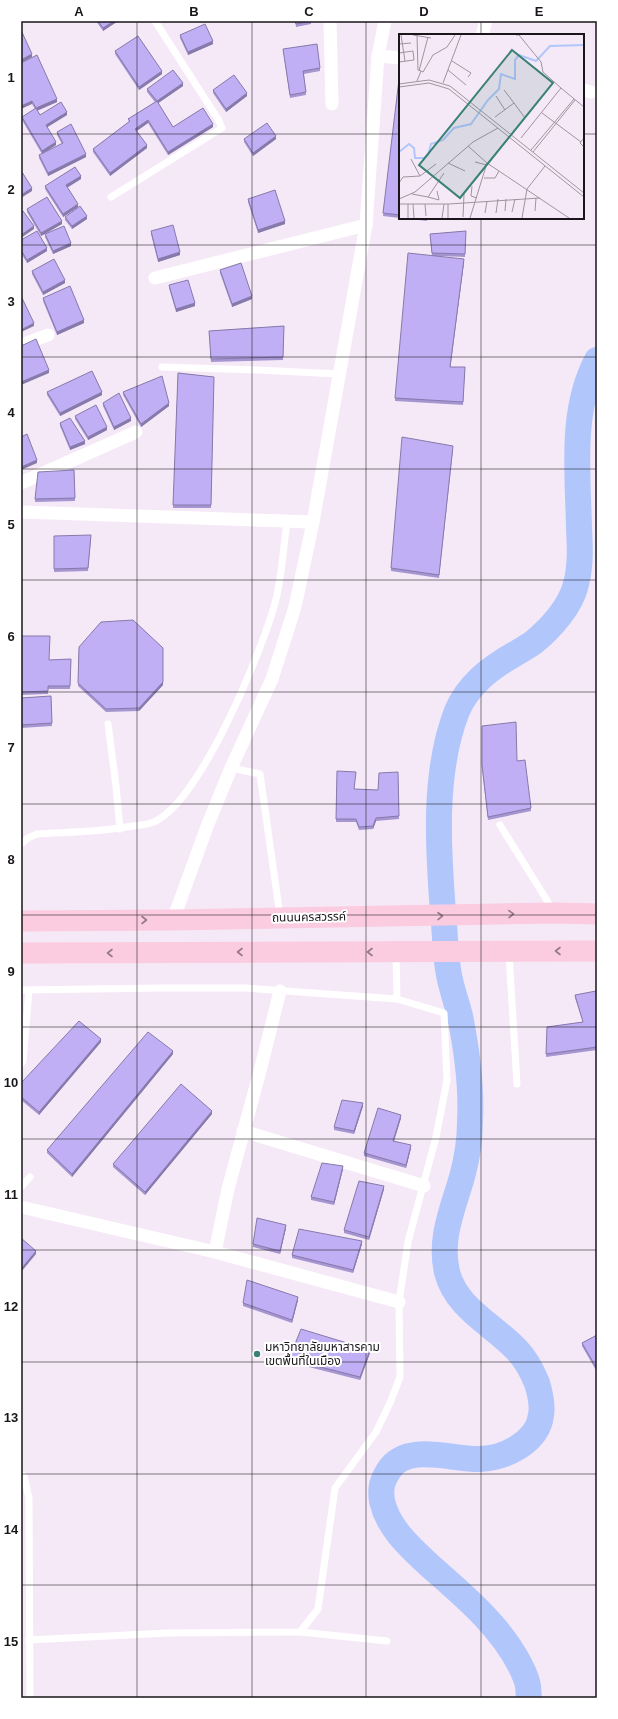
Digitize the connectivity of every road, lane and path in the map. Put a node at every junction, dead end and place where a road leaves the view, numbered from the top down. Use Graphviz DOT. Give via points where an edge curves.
graph roads {
  1 [pos="155,21"];
  2 [pos="330,21"];
  3 [pos="385,21"];
  4 [pos="486,21"];
  5 [pos="482,34"];
  6 [pos="378,56"];
  7 [pos="399,58"];
  8 [pos="332,104"];
  9 [pos="111,197"];
  10 [pos="366,225"];
  11 [pos="155,278"];
  12 [pos="48,335"];
  13 [pos="21,346"];
  14 [pos="162,367"];
  15 [pos="339,374"];
  16 [pos="136,432"];
  17 [pos="21,483"];
  18 [pos="21,512"];
  19 [pos="287,522"];
  20 [pos="313,522"];
  21 [pos="108,724"];
  22 [pos="231,768"];
  23 [pos="500,825"];
  24 [pos="120,829"];
  25 [pos="21,844"];
  26 [pos="555,913"];
  27 [pos="597,914"];
  28 [pos="280,918"];
  29 [pos="173,920"];
  30 [pos="21,921"];
  31 [pos="56,921"];
  32 [pos="402,951"];
  33 [pos="508,951"];
  34 [pos="597,951"];
  35 [pos="21,953"];
  36 [pos="56,953"];
  37 [pos="21,990"];
  38 [pos="29,990"];
  39 [pos="280,991"];
  40 [pos="397,1000"];
  41 [pos="21,1064"];
  42 [pos="517,1084"];
  43 [pos="243,1131"];
  44 [pos="30,1177"];
  45 [pos="424,1186"];
  46 [pos="21,1187"];
  47 [pos="21,1207"];
  48 [pos="214,1252"];
  49 [pos="399,1302"];
  50 [pos="21,1475"];
  51 [pos="300,1632"];
  52 [pos="29,1640"];
  53 [pos="387,1642"];
  54 [pos="30,1698"];
  1 -- 9 [label="lane" via="222,128"];
  2 -- 8 [label="street"];
  3 -- 6 [label="street"];
  4 -- 5 [label="street"];
  6 -- 7 [label="street"];
  6 -- 10 [label="street"];
  10 -- 11 [label="street"];
  10 -- 15 [label="street"];
  12 -- 13 [label="street"];
  14 -- 15 [label="lane"];
  15 -- 20 [label="street"];
  16 -- 17 [label="street"];
  18 -- 19 [label="street"];
  19 -- 20 [label="street"];
  19 -- 24 [label="lane" via="275,602 263,642 225,727 180,801 151,823"];
  20 -- 22 [label="street" via="295,607 274,672"];
  21 -- 24 [label="lane"];
  22 -- 28 [label="lane" via="260,774"];
  22 -- 29 [label="street"];
  23 -- 26 [label="lane"];
  24 -- 25 [label="lane" via="36,834"];
  26 -- 27 [label="main road, ถนนนครสวรรค์"];
  28 -- 26 [label="main road, ถนนนครสวรรค์, one-way"];
  28 -- 29 [label="main road, ถนนนครสวรรค์"];
  31 -- 29 [label="main road, ถนนนครสวรรค์, one-way"];
  30 -- 31 [label="main road, ถนนนครสวรรค์"];
  31 -- 36 [label="main road"];
  32 -- 33 [label="main road"];
  32 -- 36 [label="main road, one-way"];
  32 -- 40 [label="lane"];
  34 -- 33 [label="main road, one-way"];
  33 -- 42 [label="lane"];
  35 -- 36 [label="main road"];
  37 -- 38 [label="lane"];
  38 -- 39 [label="lane" via="245,988"];
  38 -- 41 [label="lane"];
  39 -- 40 [label="lane"];
  39 -- 43 [label="street"];
  40 -- 45 [label="lane" via="444,1013 447,1080"];
  43 -- 45 [label="street"];
  43 -- 48 [label="street"];
  44 -- 46 [label="lane"];
  45 -- 49 [label="lane" via="408,1242"];
  47 -- 48 [label="street"];
  48 -- 49 [label="street"];
  49 -- 51 [label="lane" via="400,1377 376,1432 335,1488 318,1609"];
  50 -- 52 [label="lane" via="24,1476 29,1498"];
  51 -- 52 [label="lane" via="167,1633"];
  51 -- 53 [label="lane"];
  52 -- 54 [label="lane"];
}
